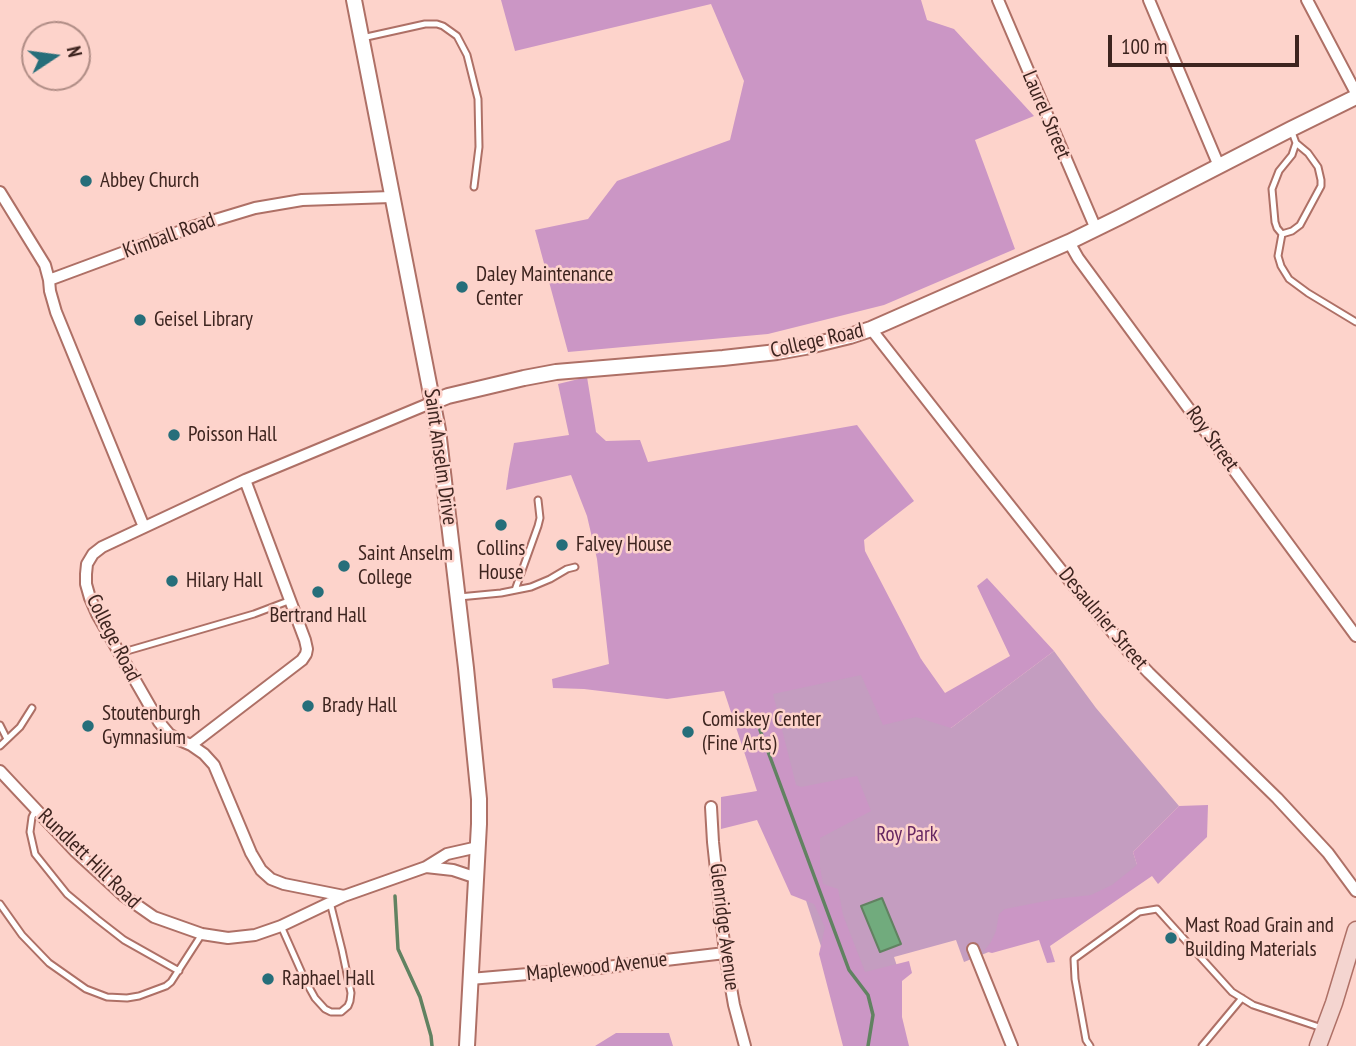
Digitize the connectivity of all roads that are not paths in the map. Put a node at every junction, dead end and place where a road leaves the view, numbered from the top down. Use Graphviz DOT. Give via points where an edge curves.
graph roads {
  1 [pos="354,0"];
  2 [pos="998,0"];
  3 [pos="1149,0"];
  4 [pos="1307,0"];
  5 [pos="361,38"];
  6 [pos="1356,95"];
  7 [pos="1294,136"];
  8 [pos="1219,166"];
  9 [pos="474,187"];
  10 [pos="0,192"];
  11 [pos="391,197"];
  12 [pos="1096,229"];
  13 [pos="1282,234"];
  14 [pos="1069,242"];
  15 [pos="49,280"];
  16 [pos="1356,322"];
  17 [pos="872,329"];
  18 [pos="433,402"];
  19 [pos="245,480"];
  20 [pos="538,500"];
  21 [pos="144,527"];
  22 [pos="575,567"];
  23 [pos="515,590"];
  24 [pos="459,597"];
  25 [pos="290,600"];
  26 [pos="1356,636"];
  27 [pos="118,653"];
  28 [pos="32,708"];
  29 [pos="0,725"];
  30 [pos="7,740"];
  31 [pos="191,745"];
  32 [pos="0,746"];
  33 [pos="0,771"];
  34 [pos="711,807"];
  35 [pos="36,809"];
  36 [pos="478,847"];
  37 [pos="426,867"];
  38 [pos="477,878"];
  39 [pos="1356,891"];
  40 [pos="344,896"];
  41 [pos="330,902"];
  42 [pos="0,904"];
  43 [pos="281,926"];
  44 [pos="1356,930"];
  45 [pos="202,934"];
  46 [pos="973,949"];
  47 [pos="725,953"];
  48 [pos="179,971"];
  49 [pos="470,979"];
  50 [pos="1242,998"];
  51 [pos="1325,1029"];
  52 [pos="467,1046"];
  53 [pos="745,1046"];
  54 [pos="1012,1046"];
  55 [pos="1090,1046"];
  56 [pos="1202,1046"];
  57 [pos="1318,1046"];
  1 -- 5 [label="street, Saint Anselm Drive"];
  2 -- 12 [label="street, Laurel Street"];
  3 -- 8 [label="street"];
  4 -- 6 [label="street"];
  5 -- 9 [label="lane" via="425,24 443,26 457,36 467,55 478,107"];
  5 -- 11 [label="street, Saint Anselm Drive"];
  6 -- 7 [label="street, College Road"];
  7 -- 8 [label="street, College Road"];
  7 -- 13 [label="lane" via="1292,155 1272,189 1275,222"];
  7 -- 13 [label="lane" via="1315,161 1321,186 1300,225"];
  8 -- 12 [label="street, College Road"];
  10 -- 15 [label="street" via="37,250"];
  11 -- 15 [label="street, Kimball Road" via="302,200 255,208"];
  11 -- 18 [label="street, Saint Anselm Drive"];
  12 -- 14 [label="street, College Road"];
  13 -- 16 [label="lane" via="1278,256 1289,279"];
  14 -- 17 [label="street, College Road"];
  14 -- 26 [label="street, Roy Street"];
  15 -- 21 [label="street" via="56,312"];
  17 -- 18 [label="street, College Road" via="777,352 534,376"];
  17 -- 39 [label="street, Desaulnier Street" via="1129,652 1277,798"];
  18 -- 19 [label="street, College Road"];
  18 -- 24 [label="street, Saint Anselm Drive"];
  19 -- 21 [label="street, College Road"];
  19 -- 25 [label="street"];
  20 -- 23 [label="lane" via="538,526"];
  21 -- 27 [label="street, College Road" via="102,547 88,564 90,598"];
  22 -- 23 [label="lane" via="541,584"];
  23 -- 24 [label="lane"];
  24 -- 36 [label="street, Saint Anselm Drive" via="478,799"];
  25 -- 27 [label="lane"];
  25 -- 31 [label="street" via="307,649 302,660"];
  27 -- 31 [label="street, College Road" via="165,730"];
  28 -- 30 [label="lane"];
  29 -- 30 [label="lane"];
  30 -- 32 [label="lane"];
  31 -- 40 [label="street, College Road" via="214,765 264,873 284,884"];
  33 -- 35 [label="street, Rundlett Hill Road"];
  34 -- 47 [label="street, Glenridge Avenue"];
  35 -- 45 [label="street, Rundlett Hill Road" via="133,904 154,917"];
  35 -- 48 [label="lane" via="30,824 35,854 67,894 124,940"];
  36 -- 37 [label="street, Rundlett Hill Road" via="447,854"];
  36 -- 38 [label="street, Saint Anselm Drive"];
  37 -- 38 [label="street, Rundlett Hill Road"];
  37 -- 40 [label="street, Rundlett Hill Road"];
  38 -- 49 [label="street, Saint Anselm Drive"];
  40 -- 41 [label="street, Rundlett Hill Road"];
  41 -- 43 [label="street, Rundlett Hill Road"];
  41 -- 43 [label="lane" via="351,993 351,1001 341,1012 320,1005"];
  42 -- 48 [label="lane" via="49,963 97,994 117,998 149,994 166,986"];
  43 -- 45 [label="street, Rundlett Hill Road" via="248,936"];
  44 -- 51 [label="main road"];
  45 -- 48 [label="lane"];
  46 -- 54 [label="street"];
  47 -- 49 [label="street, Maplewood Avenue"];
  47 -- 53 [label="street, Glenridge Avenue"];
  49 -- 52 [label="street, Saint Anselm Drive"];
  50 -- 51 [label="lane"];
  50 -- 55 [label="lane" via="1157,909 1139,912 1074,959"];
  50 -- 56 [label="lane"];
  51 -- 57 [label="main road"];
}
